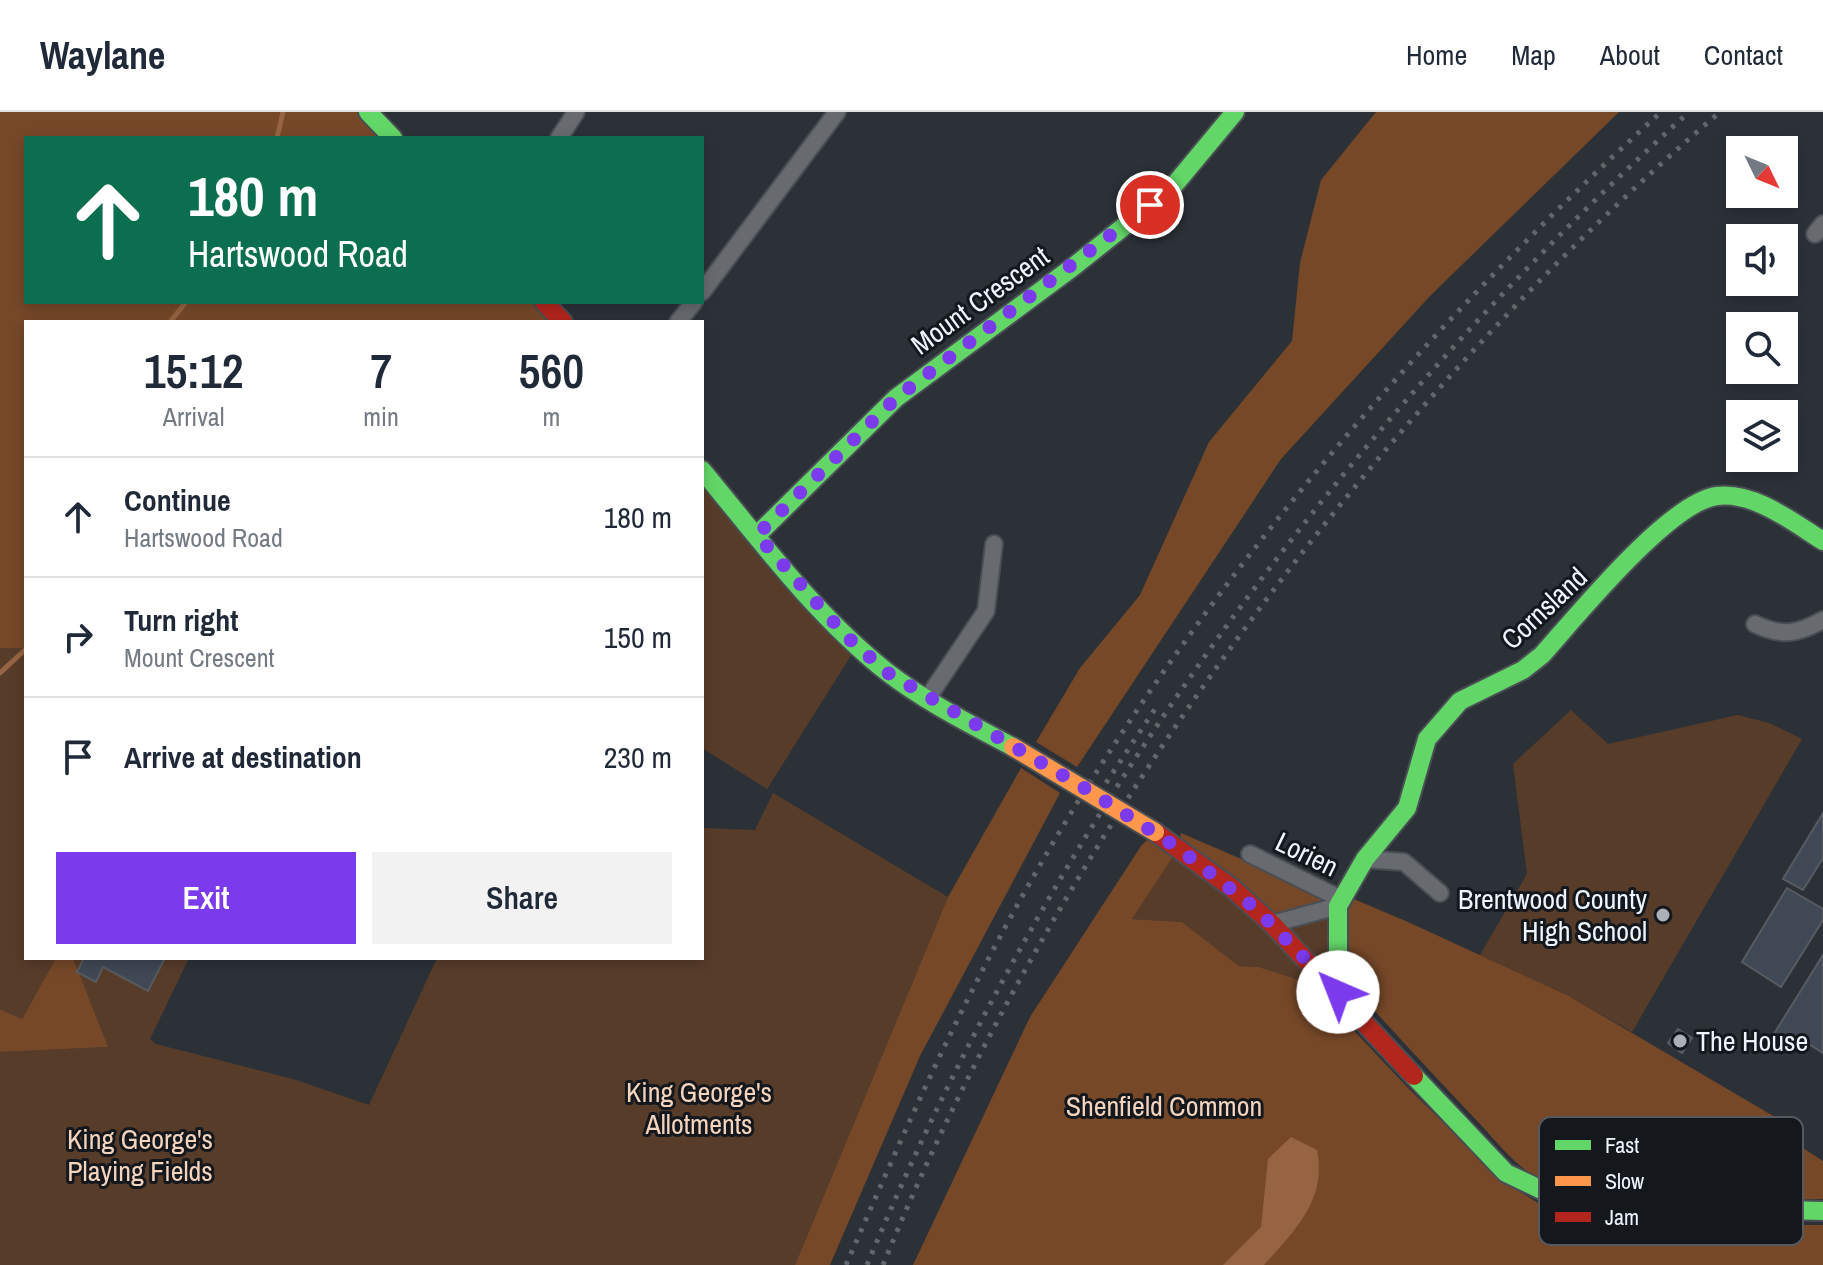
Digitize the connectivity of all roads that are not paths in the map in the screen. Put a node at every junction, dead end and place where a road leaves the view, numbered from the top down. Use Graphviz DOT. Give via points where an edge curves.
graph roads {
  1 [pos="368,112"];
  2 [pos="576,112"];
  3 [pos="837,112"];
  4 [pos="1235,112"];
  5 [pos="391,136"];
  6 [pos="560,136"];
  7 [pos="704,289"];
  8 [pos="546,304"];
  9 [pos="692,304"];
  10 [pos="561,320"];
  11 [pos="680,320"];
  12 [pos="704,472"];
  13 [pos="757,535"];
  14 [pos="1823,541"];
  15 [pos="994,544"];
  16 [pos="1823,620"];
  17 [pos="1755,624"];
  18 [pos="927,699"];
  19 [pos="1250,854"];
  20 [pos="1365,859"];
  21 [pos="1440,893"];
  22 [pos="1340,903"];
  23 [pos="1272,924"];
  24 [pos="1338,992"];
  25 [pos="1539,1194"];
  26 [pos="1803,1211"];
  27 [pos="1823,1211"];
  1 -- 5 [label="street"];
  2 -- 6 [label="street"];
  3 -- 7 [label="street"];
  4 -- 13 [label="street, Mount Crescent" via="1171,189 896,398"];
  8 -- 10 [label="street"];
  9 -- 11 [label="street"];
  12 -- 13 [label="street"];
  13 -- 18 [label="street" via="846,636"];
  14 -- 20 [label="street, Cornsland" via="1743,499 1718,496 1686,508 1542,655 1460,701 1440,720 1427,739 1407,808"];
  15 -- 18 [label="street" via="986,611"];
  16 -- 17 [label="street" via="1796,633 1772,632"];
  18 -- 23 [label="street, bridge" via="1155,832"];
  19 -- 22 [label="street, Lorien"];
  20 -- 21 [label="street" via="1404,862"];
  20 -- 22 [label="street, Cornsland"];
  22 -- 23 [label="street"];
  22 -- 24 [label="street, Cornsland"];
  23 -- 24 [label="street"];
  24 -- 25 [label="street" via="1506,1173"];
  26 -- 27 [label="street"];
}
